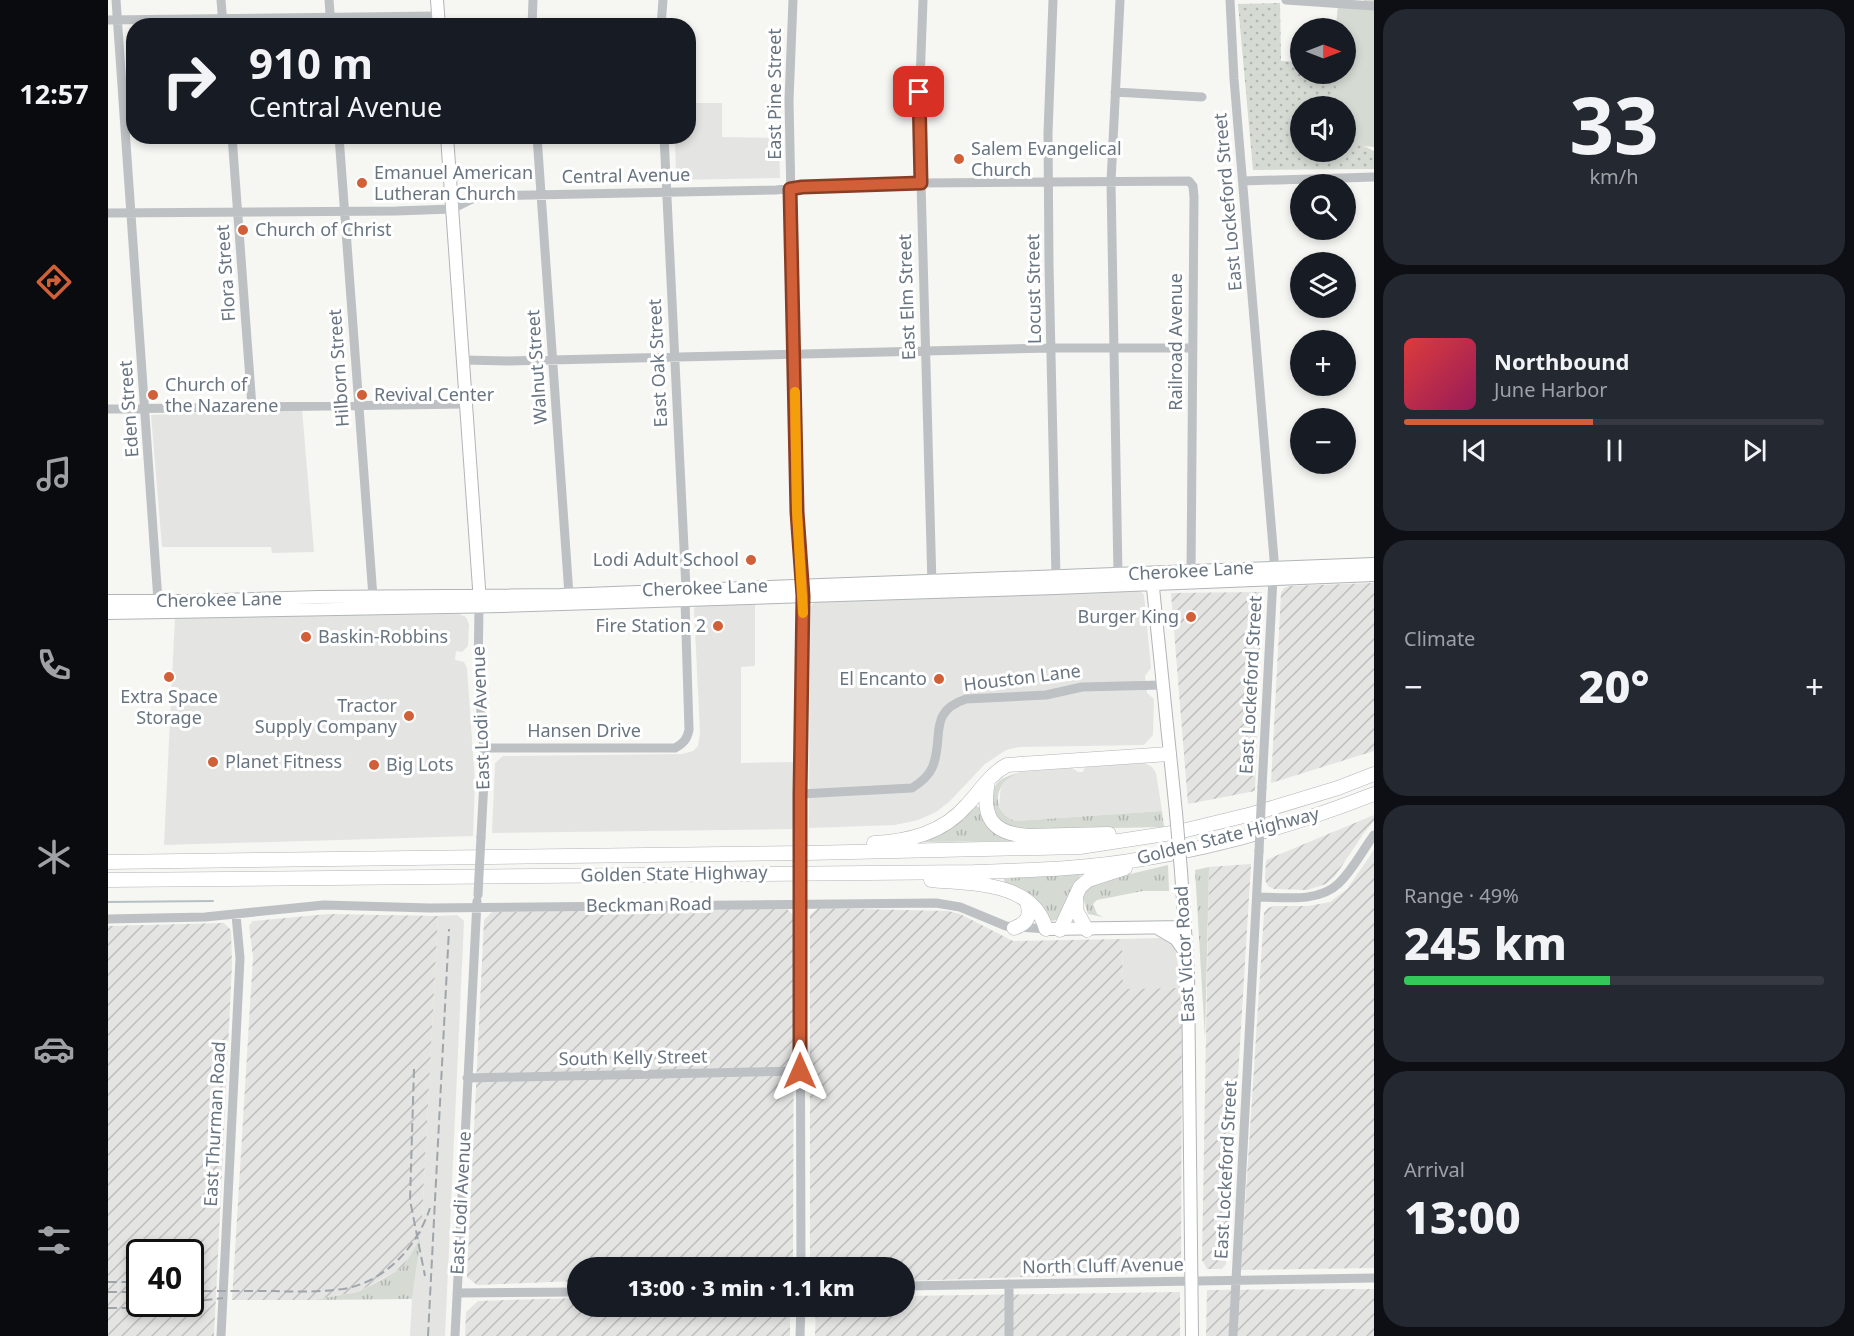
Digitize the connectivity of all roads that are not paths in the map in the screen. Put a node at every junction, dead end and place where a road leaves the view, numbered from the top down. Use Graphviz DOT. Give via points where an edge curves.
graph roads {
  1 [pos="116,0"];
  2 [pos="221,0"];
  3 [pos="329,0"];
  4 [pos="437,0"];
  5 [pos="533,0"];
  6 [pos="663,0"];
  7 [pos="793,0"];
  8 [pos="923,0"];
  9 [pos="1053,0"];
  10 [pos="1120,0"];
  11 [pos="1230,0"];
  12 [pos="1286,0"];
  13 [pos="1374,6"];
  14 [pos="222,18"];
  15 [pos="330,18"];
  16 [pos="438,18"];
  17 [pos="532,18"];
  18 [pos="662,18"];
  19 [pos="113,20"];
  20 [pos="1115,92"];
  21 [pos="1202,97"];
  22 [pos="233,144"];
  23 [pos="340,144"];
  24 [pos="448,144"];
  25 [pos="538,144"];
  26 [pos="664,144"];
  27 [pos="1374,177"];
  28 [pos="1243,181"];
  29 [pos="1048,182"];
  30 [pos="1111,182"];
  31 [pos="921,183"];
  32 [pos="790,189"];
  33 [pos="666,192"];
  34 [pos="542,194"];
  35 [pos="452,209"];
  36 [pos="344,211"];
  37 [pos="238,212"];
  38 [pos="108,213"];
  39 [pos="132,213"];
  40 [pos="1052,348"];
  41 [pos="1113,348"];
  42 [pos="1193,348"];
  43 [pos="924,352"];
  44 [pos="794,354"];
  45 [pos="675,357"];
  46 [pos="464,360"];
  47 [pos="552,360"];
  48 [pos="466,404"];
  49 [pos="358,406"];
  50 [pos="252,407"];
  51 [pos="108,409"];
  52 [pos="145,409"];
  53 [pos="1374,564"];
  54 [pos="1273,573"];
  55 [pos="1118,575"];
  56 [pos="1374,575"];
  57 [pos="1191,577"];
  58 [pos="1056,578"];
  59 [pos="1152,579"];
  60 [pos="932,587"];
  61 [pos="802,590"];
  62 [pos="686,594"];
  63 [pos="569,595"];
  64 [pos="373,597"];
  65 [pos="108,601"];
  66 [pos="158,601"];
  67 [pos="480,602"];
  68 [pos="108,613"];
  69 [pos="1162,685"];
  70 [pos="683,744"];
  71 [pos="484,748"];
  72 [pos="1169,754"];
  73 [pos="1374,774"];
  74 [pos="989,780"];
  75 [pos="800,794"];
  76 [pos="1374,794"];
  77 [pos="1165,834"];
  78 [pos="1374,835"];
  79 [pos="1187,850"];
  80 [pos="807,853"];
  81 [pos="108,862"];
  82 [pos="861,872"];
  83 [pos="108,880"];
  84 [pos="1077,893"];
  85 [pos="1257,897"];
  86 [pos="1027,902"];
  87 [pos="800,903"];
  88 [pos="477,907"];
  89 [pos="236,915"];
  90 [pos="108,919"];
  91 [pos="1185,927"];
  92 [pos="1014,928"];
  93 [pos="1158,928"];
  94 [pos="1053,930"];
  95 [pos="1088,930"];
  96 [pos="1187,955"];
  97 [pos="800,1071"];
  98 [pos="467,1078"];
  99 [pos="801,1257"];
  100 [pos="1374,1278"];
  101 [pos="1191,1280"];
  102 [pos="1237,1280"];
  103 [pos="1009,1284"];
  104 [pos="915,1286"];
  105 [pos="567,1292"];
  106 [pos="457,1293"];
  107 [pos="801,1317"];
  108 [pos="221,1336"];
  109 [pos="455,1336"];
  110 [pos="800,1336"];
  111 [pos="1009,1336"];
  112 [pos="1192,1336"];
  113 [pos="1233,1336"];
  1 -- 19 [label="street, Eden Street"];
  2 -- 14 [label="street"];
  3 -- 15 [label="street"];
  4 -- 16 [label="main road"];
  5 -- 17 [label="street"];
  6 -- 18 [label="street"];
  7 -- 32 [label="street, East Pine Street"];
  8 -- 31 [label="street, East Elm Street" via="919,74"];
  9 -- 29 [label="street, Locust Street"];
  10 -- 20 [label="street"];
  11 -- 28 [label="street, East Lockeford Street"];
  12 -- 13 [label="street"];
  19 -- 39 [label="street, Eden Street"];
  20 -- 21 [label="street"];
  20 -- 30 [label="street"];
  22 -- 37 [label="street, Flora Street"];
  23 -- 36 [label="street, Hilborn Street"];
  24 -- 35 [label="main road, East Lodi Avenue"];
  25 -- 34 [label="street, Walnut Street"];
  26 -- 33 [label="street, East Oak Street"];
  27 -- 28 [label="street"];
  28 -- 54 [label="street, East Lockeford Street"];
  29 -- 30 [label="street, Central Avenue"];
  29 -- 31 [label="street, Central Avenue"];
  29 -- 40 [label="street, Locust Street"];
  30 -- 41 [label="street"];
  30 -- 42 [label="street, Railroad Avenue" via="1183,180 1193,186"];
  31 -- 32 [label="street, Central Avenue"];
  31 -- 43 [label="street, East Elm Street"];
  32 -- 33 [label="street, Central Avenue"];
  32 -- 44 [label="street, East Pine Street"];
  33 -- 34 [label="street, Central Avenue"];
  33 -- 45 [label="street, East Oak Street"];
  34 -- 35 [label="street, Central Avenue" via="487,196"];
  34 -- 47 [label="street, Walnut Street"];
  35 -- 36 [label="street, Central Avenue"];
  35 -- 46 [label="main road, East Lodi Avenue"];
  36 -- 37 [label="street, Central Avenue"];
  36 -- 49 [label="street, Hilborn Street"];
  37 -- 39 [label="street, Central Avenue"];
  37 -- 50 [label="street, Flora Street"];
  38 -- 39 [label="street, Central Avenue"];
  39 -- 52 [label="street, Eden Street"];
  40 -- 41 [label="street"];
  40 -- 43 [label="street"];
  40 -- 58 [label="street, Locust Street"];
  41 -- 42 [label="street"];
  41 -- 55 [label="street"];
  42 -- 57 [label="street, Railroad Avenue"];
  43 -- 44 [label="street"];
  43 -- 60 [label="street, East Elm Street"];
  44 -- 45 [label="street"];
  44 -- 61 [label="street, East Pine Street"];
  45 -- 47 [label="street"];
  45 -- 62 [label="street, East Oak Street"];
  46 -- 47 [label="street"];
  46 -- 48 [label="main road, East Lodi Avenue"];
  47 -- 63 [label="street, Walnut Street"];
  48 -- 49 [label="street"];
  48 -- 67 [label="main road, East Lodi Avenue"];
  49 -- 50 [label="street"];
  49 -- 64 [label="street, Hilborn Street"];
  50 -- 52 [label="street"];
  51 -- 52 [label="street"];
  52 -- 66 [label="street, Eden Street"];
  53 -- 54 [label="main road, Cherokee Lane"];
  54 -- 56 [label="main road, Cherokee Lane"];
  54 -- 57 [label="main road, Cherokee Lane"];
  54 -- 85 [label="street, East Lockeford Street, bridge"];
  55 -- 58 [label="main road, Cherokee Lane"];
  55 -- 59 [label="main road, Cherokee Lane"];
  57 -- 59 [label="main road, Cherokee Lane"];
  58 -- 60 [label="main road, Cherokee Lane"];
  59 -- 60 [label="main road, Cherokee Lane"];
  59 -- 69 [label="main road, East Victor Road"];
  60 -- 61 [label="main road, Cherokee Lane"];
  61 -- 62 [label="main road, Cherokee Lane"];
  61 -- 75 [label="street, East Pine Street"];
  62 -- 63 [label="main road, Cherokee Lane"];
  62 -- 67 [label="main road, Cherokee Lane"];
  62 -- 70 [label="street, East Oak Street" via="689,730"];
  63 -- 67 [label="main road, Cherokee Lane"];
  64 -- 66 [label="main road, Cherokee Lane"];
  64 -- 67 [label="main road, Cherokee Lane"];
  65 -- 66 [label="main road, Cherokee Lane"];
  67 -- 68 [label="main road, Cherokee Lane"];
  67 -- 71 [label="street, East Lodi Avenue" via="478,674"];
  69 -- 72 [label="main road, East Victor Road"];
  69 -- 75 [label="street, Houston Lane" via="1082,687 1046,695 956,702 942,716 933,767 912,788"];
  70 -- 71 [label="street, Hansen Drive" via="675,748"];
  71 -- 88 [label="street, East Lodi Avenue, bridge"];
  72 -- 74 [label="highway" via="1016,763 999,770"];
  72 -- 91 [label="main road, East Victor Road, bridge"];
  73 -- 77 [label="highway, Golden State Highway" via="1262,811"];
  74 -- 77 [label="highway" via="986,810 995,825 1009,834"];
  74 -- 80 [label="highway" via="965,808 926,834"];
  75 -- 87 [label="street, East Pine Street, bridge"];
  76 -- 79 [label="highway, Golden State Highway" via="1298,821"];
  77 -- 80 [label="highway, Golden State Highway" via="1080,847"];
  78 -- 85 [label="street" via="1347,874 1325,893"];
  79 -- 82 [label="highway, Golden State Highway" via="1049,870"];
  79 -- 84 [label="highway" via="1088,880"];
  80 -- 81 [label="highway, Golden State Highway"];
  82 -- 83 [label="highway, Golden State Highway"];
  82 -- 86 [label="highway" via="1003,888"];
  84 -- 94 [label="highway"];
  84 -- 95 [label="highway" via="1076,910"];
  85 -- 102 [label="street, East Lockeford Street"];
  86 -- 92 [label="highway" via="1028,918"];
  86 -- 94 [label="highway"];
  87 -- 88 [label="street, Beckman Road"];
  87 -- 92 [label="street, Beckman Road" via="948,904"];
  87 -- 97 [label="street, East Pine Street"];
  88 -- 89 [label="street, Beckman Road" via="324,905"];
  88 -- 98 [label="street, East Lodi Avenue"];
  89 -- 90 [label="street, Beckman Road"];
  89 -- 108 [label="street, East Thurman Road" via="240,958"];
  91 -- 93 [label="main road, Beckman Road"];
  91 -- 96 [label="main road, East Victor Road"];
  92 -- 94 [label="street, Beckman Road"];
  93 -- 95 [label="main road, Beckman Road"];
  93 -- 96 [label="main road" via="1176,939"];
  94 -- 95 [label="main road, Beckman Road"];
  96 -- 101 [label="main road, East Victor Road"];
  97 -- 98 [label="street, South Kelly Street"];
  97 -- 99 [label="street, East Pine Street"];
  98 -- 106 [label="street, East Lodi Avenue"];
  100 -- 102 [label="street, North Cluff Avenue"];
  101 -- 102 [label="street, North Cluff Avenue"];
  101 -- 103 [label="street, North Cluff Avenue"];
  101 -- 112 [label="main road, East Victor Road"];
  102 -- 113 [label="street, East Lockeford Street"];
  103 -- 104 [label="street, North Cluff Avenue"];
  103 -- 111 [label="street"];
  105 -- 106 [label="street"];
  106 -- 109 [label="street, East Lodi Avenue"];
  107 -- 110 [label="street"];
}
